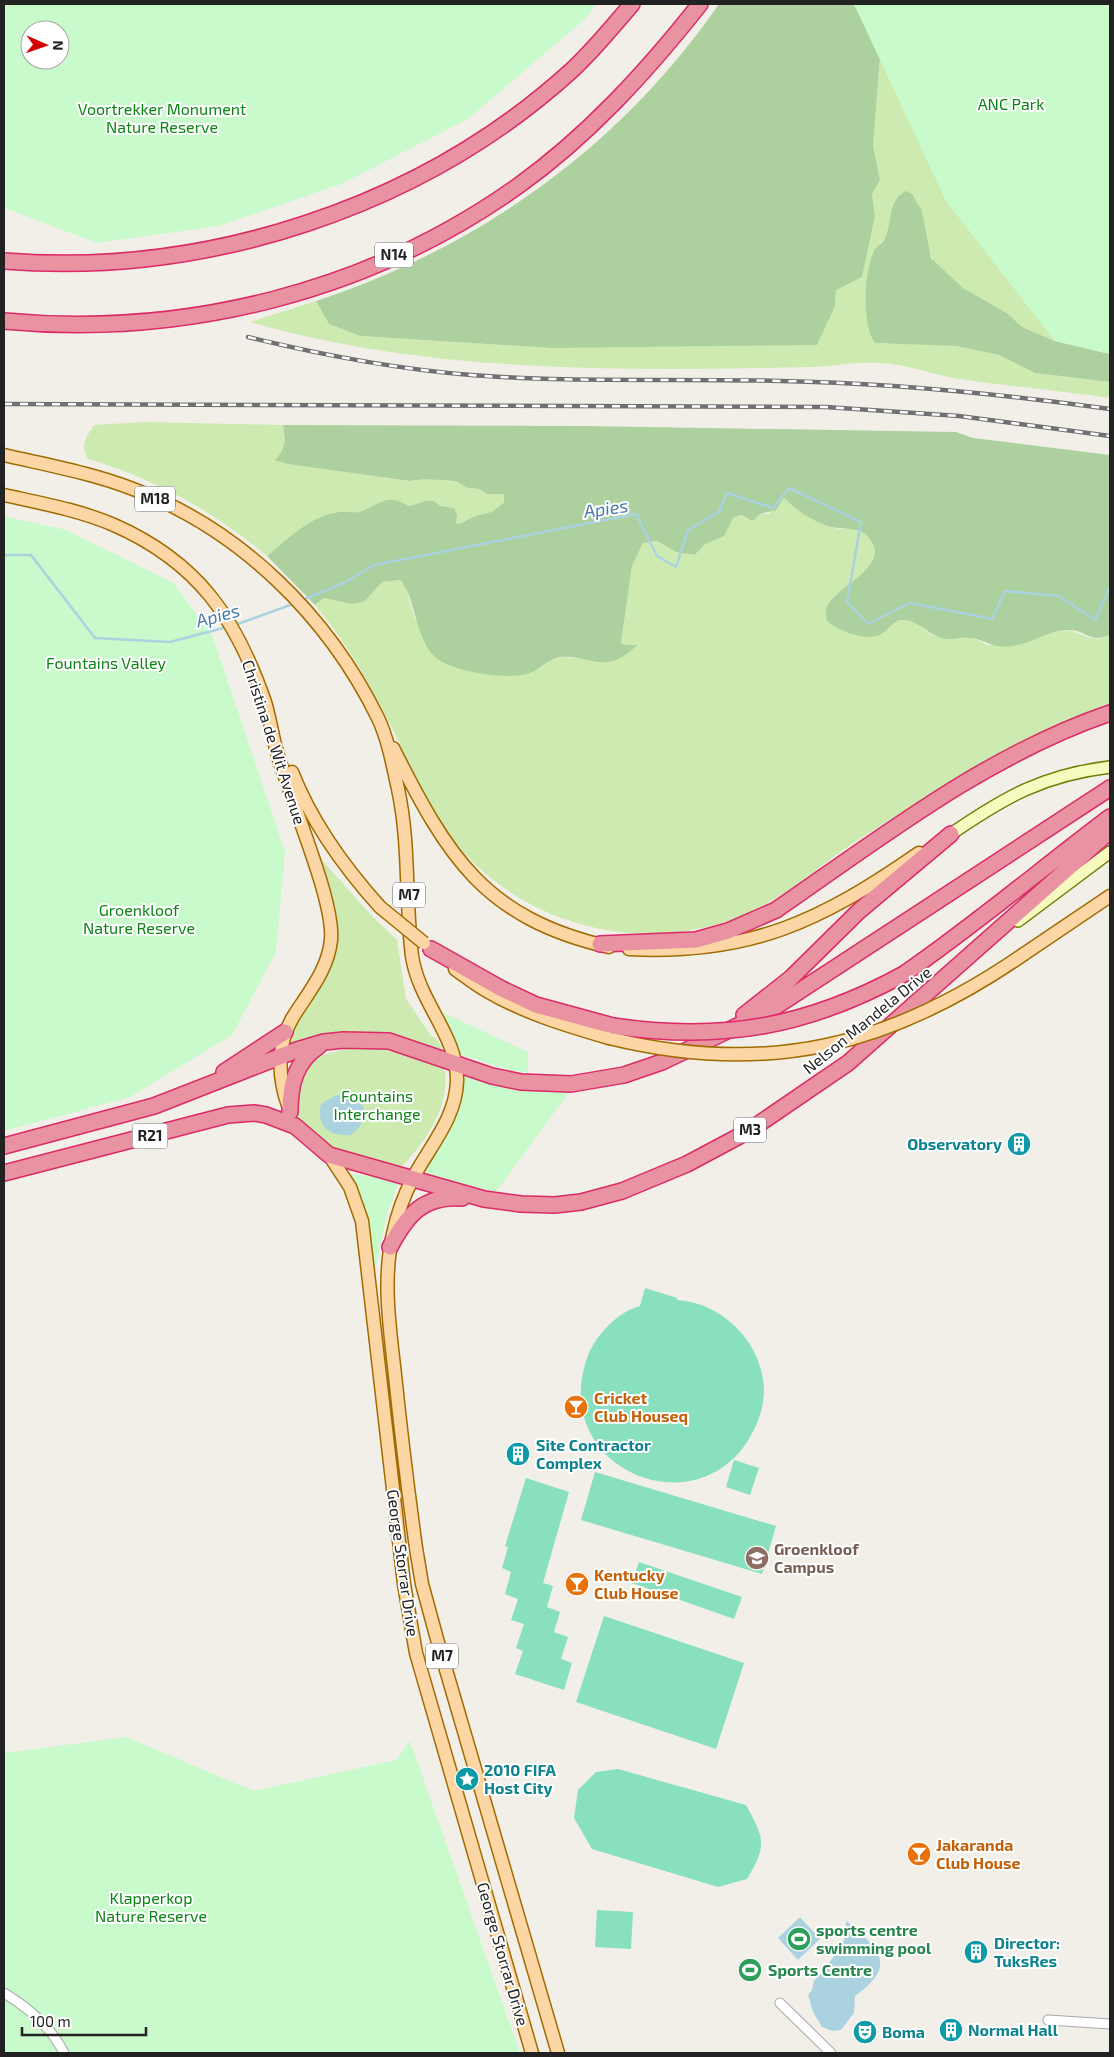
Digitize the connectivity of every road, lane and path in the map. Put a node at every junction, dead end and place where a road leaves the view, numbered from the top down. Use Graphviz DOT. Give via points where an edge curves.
graph roads {
  1 [pos="632,4"];
  2 [pos="700,4"];
  3 [pos="4,261"];
  4 [pos="4,321"];
  5 [pos="4,455"];
  6 [pos="4,495"];
  7 [pos="1110,713"];
  8 [pos="379,720"];
  9 [pos="273,728"];
  10 [pos="1110,767"];
  11 [pos="1110,788"];
  12 [pos="1110,817"];
  13 [pos="1110,831"];
  14 [pos="951,834"];
  15 [pos="1110,852"];
  16 [pos="1110,896"];
  17 [pos="600,944"];
  18 [pos="428,946"];
  19 [pos="971,956"];
  20 [pos="285,1032"];
  21 [pos="611,1032"];
  22 [pos="324,1042"];
  23 [pos="704,1043"];
  24 [pos="281,1057"];
  25 [pos="456,1064"];
  26 [pos="201,1089"];
  27 [pos="293,1119"];
  28 [pos="4,1146"];
  29 [pos="329,1155"];
  30 [pos="4,1174"];
  31 [pos="412,1180"];
  32 [pos="484,1200"];
  33 [pos="390,1247"];
  34 [pos="4,1993"];
  35 [pos="780,2003"];
  36 [pos="1048,2020"];
  37 [pos="1110,2024"];
  38 [pos="64,2053"];
  39 [pos="532,2053"];
  40 [pos="558,2053"];
  41 [pos="831,2053"];
  1 -- 3 [label="highway" via="573,70 510,120 436,167 352,207 270,234 181,253 119,261"];
  2 -- 4 [label="highway, N14" via="645,70 555,157 518,186 406,250 303,292 214,314 92,325"];
  5 -- 8 [label="main road, M18" via="136,490 223,536 285,588 323,631"];
  6 -- 9 [label="main road, Christina de Wit Avenue / M18" via="113,525 185,569 223,612 245,653"];
  7 -- 17 [label="highway" via="978,774 918,811 776,910 753,921 696,940"];
  8 -- 17 [label="main road" via="430,819 474,879 533,921"];
  8 -- 25 [label="main road, M7" via="403,815 409,920 416,975 450,1043"];
  9 -- 18 [label="main road, bridge" via="300,792 324,837 380,907"];
  9 -- 20 [label="main road, Christina de Wit Avenue" via="277,751 330,916 332,938 316,982"];
  10 -- 14 [label="main road" via="1045,780 1011,796"];
  11 -- 23 [label="highway" via="776,1006"];
  12 -- 21 [label="highway, bridge" via="955,938 904,974 865,995 819,1013 744,1030"];
  13 -- 19 [label="highway, Nelson Mandela Drive / M3"];
  14 -- 17 [label="main road" via="836,906 775,932 697,949 643,950"];
  14 -- 23 [label="highway" via="859,912 791,978"];
  15 -- 19 [label="main road"];
  16 -- 21 [label="main road, bridge" via="979,984 909,1020 880,1031 815,1048 770,1054 701,1054 651,1048"];
  18 -- 21 [label="highway" via="502,989"];
  19 -- 32 [label="highway, Nelson Mandela Drive / M3" via="848,1063 761,1123 687,1164 622,1191 581,1202 537,1205"];
  20 -- 24 [label="main road, Christina de Wit Avenue"];
  20 -- 26 [label="highway"];
  22 -- 24 [label="highway"];
  22 -- 25 [label="highway" via="389,1041"];
  22 -- 27 [label="highway" via="304,1058 297,1069 291,1088"];
  23 -- 25 [label="highway" via="624,1076 571,1084 521,1082"];
  24 -- 26 [label="highway, R21"];
  24 -- 27 [label="main road, Christina de Wit Avenue" via="281,1084"];
  25 -- 31 [label="main road, M7" via="456,1092 448,1119"];
  26 -- 28 [label="highway, R21" via="154,1106"];
  27 -- 29 [label="highway, M7"];
  27 -- 30 [label="highway, R21" via="254,1113 228,1115"];
  29 -- 31 [label="highway, M3"];
  29 -- 39 [label="main road, George Storrar Drive / M7" via="350,1187 362,1221 404,1584 416,1653"];
  31 -- 32 [label="highway, Nelson Mandela Drive / M3"];
  31 -- 33 [label="main road, George Storrar Drive / M7"];
  32 -- 33 [label="highway" via="443,1198 426,1204 408,1216"];
  33 -- 40 [label="main road, George Storrar Drive / M7" via="390,1330 422,1584"];
  34 -- 38 [label="street" via="39,2019"];
  35 -- 41 [label="street"];
  36 -- 37 [label="street"];
}
